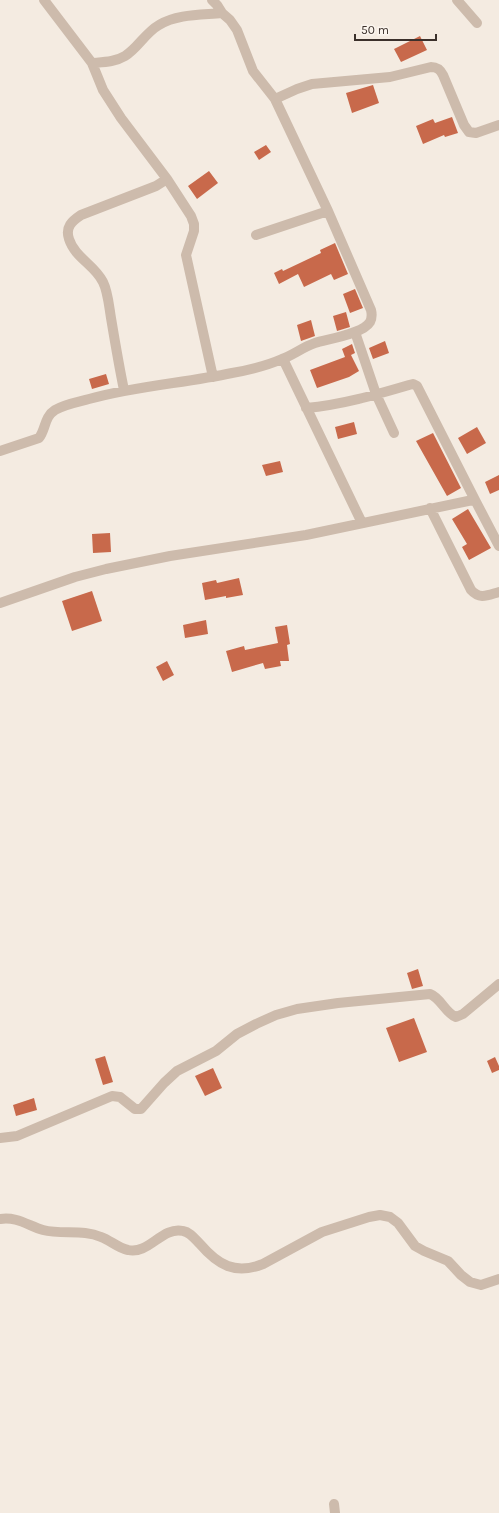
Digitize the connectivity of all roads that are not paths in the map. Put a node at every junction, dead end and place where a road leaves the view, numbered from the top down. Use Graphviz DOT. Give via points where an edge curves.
graph roads {
  1 [pos="44,0"];
  2 [pos="457,0"];
  3 [pos="217,4"];
  4 [pos="477,23"];
  5 [pos="92,63"];
  6 [pos="275,99"];
  7 [pos="499,125"];
  8 [pos="167,179"];
  9 [pos="328,211"];
  10 [pos="256,234"];
  11 [pos="355,332"];
  12 [pos="283,359"];
  13 [pos="213,377"];
  14 [pos="124,390"];
  15 [pos="376,394"];
  16 [pos="306,408"];
  17 [pos="394,433"];
  18 [pos="0,451"];
  19 [pos="475,500"];
  20 [pos="430,508"];
  21 [pos="362,523"];
  22 [pos="499,546"];
  23 [pos="499,592"];
  24 [pos="0,603"];
  25 [pos="499,984"];
  26 [pos="0,1138"];
  27 [pos="0,1219"];
  28 [pos="499,1279"];
  1 -- 5 [label="street"];
  2 -- 4 [label="street"];
  3 -- 5 [label="street" via="160,24 150,30 126,55 116,60"];
  3 -- 6 [label="street" via="236,30 253,71"];
  5 -- 8 [label="street" via="103,90 121,118"];
  6 -- 7 [label="street" via="312,84 390,77 430,66 438,68 443,75 469,132 476,133"];
  6 -- 9 [label="street"];
  8 -- 13 [label="street" via="194,224 186,255"];
  8 -- 14 [label="street" via="156,186 81,215 72,221 68,228 68,239 74,250 92,266 104,283"];
  9 -- 10 [label="street"];
  9 -- 11 [label="street" via="371,310 370,323"];
  11 -- 12 [label="street" via="310,345"];
  11 -- 15 [label="street"];
  12 -- 13 [label="street" via="260,367"];
  12 -- 16 [label="street"];
  13 -- 14 [label="street"];
  14 -- 18 [label="street" via="65,405 48,416 43,433 38,438"];
  15 -- 16 [label="street" via="327,406"];
  15 -- 17 [label="street"];
  15 -- 19 [label="street" via="414,384 418,386"];
  16 -- 21 [label="street"];
  19 -- 20 [label="street"];
  19 -- 22 [label="street"];
  20 -- 21 [label="street"];
  20 -- 23 [label="street" via="471,590 479,596"];
  21 -- 24 [label="street" via="106,569"];
  25 -- 26 [label="street" via="456,1017 430,994 338,1003 276,1015 237,1034 216,1051 177,1071 141,1109 135,1110 120,1097 112,1096 17,1136"];
  27 -- 28 [label="street" via="12,1218 44,1230 91,1234 129,1251 144,1248 165,1234 177,1230 184,1231 218,1262 236,1268 246,1268 263,1264 322,1232 380,1215 390,1217 398,1223 415,1246 448,1261 470,1282 481,1285"];
}
